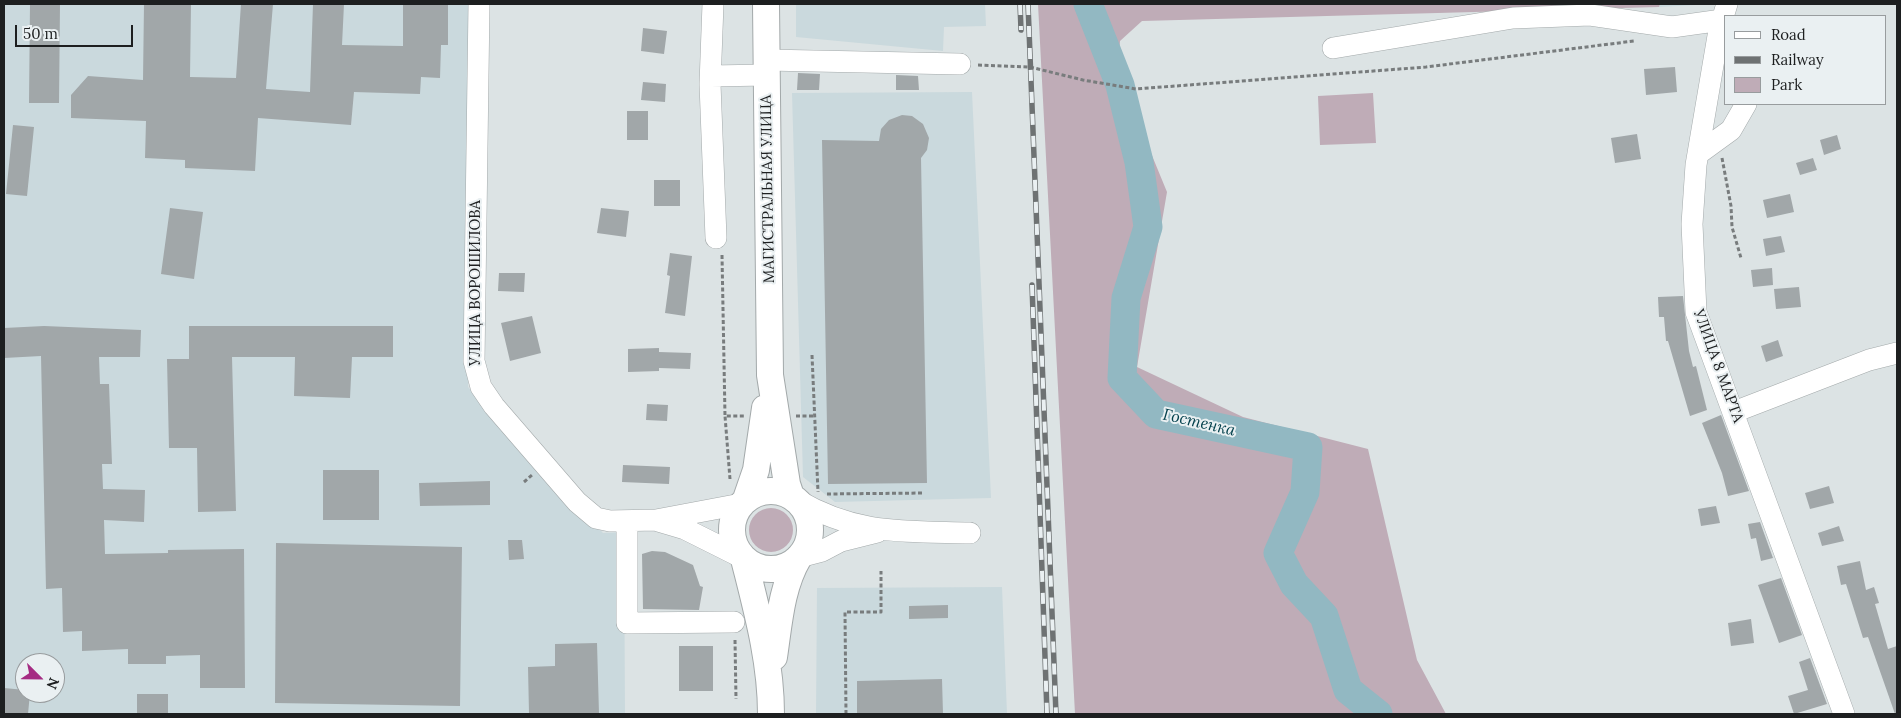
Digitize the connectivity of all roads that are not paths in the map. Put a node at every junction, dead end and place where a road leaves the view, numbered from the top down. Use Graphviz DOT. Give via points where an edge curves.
graph roads {
  1 [pos="479,4"];
  2 [pos="713,4"];
  3 [pos="766,4"];
  4 [pos="1726,9"];
  5 [pos="1724,19"];
  6 [pos="1334,48"];
  7 [pos="960,64"];
  8 [pos="766,68"];
  9 [pos="711,76"];
  10 [pos="1745,105"];
  11 [pos="1698,154"];
  12 [pos="716,238"];
  13 [pos="1897,353"];
  14 [pos="1734,412"];
  15 [pos="770,416"];
  16 [pos="739,496"];
  17 [pos="794,498"];
  18 [pos="656,520"];
  19 [pos="626,521"];
  20 [pos="882,530"];
  21 [pos="970,533"];
  22 [pos="799,557"];
  23 [pos="742,558"];
  24 [pos="734,622"];
  25 [pos="770,683"];
  26 [pos="771,714"];
  27 [pos="1844,714"];
  1 -- 19 [label="street, УЛИЦА ВОРОШИЛОВА" via="475,371 480,387 494,406 584,508 596,518"];
  2 -- 9 [label="street"];
  3 -- 8 [label="main road, МАГИСТРАЛЬНАЯ УЛИЦА"];
  4 -- 6 [label="street" via="1672,27 1590,15 1513,18"];
  5 -- 11 [label="street, УЛИЦА 8 МАРТА"];
  7 -- 8 [label="street"];
  8 -- 9 [label="street"];
  8 -- 15 [label="main road, МАГИСТРАЛЬНАЯ УЛИЦА"];
  9 -- 12 [label="street"];
  10 -- 11 [label="street" via="1731,130"];
  11 -- 14 [label="street, УЛИЦА 8 МАРТА" via="1692,224 1696,312"];
  13 -- 14 [label="street" via="1869,360"];
  14 -- 27 [label="street, УЛИЦА 8 МАРТА"];
  15 -- 16 [label="main road, МАГИСТРАЛЬНАЯ УЛИЦА" via="756,470"];
  15 -- 17 [label="main road, МАГИСТРАЛЬНАЯ УЛИЦА"];
  16 -- 17 [label="main road" via="768,491"];
  16 -- 18 [label="street"];
  16 -- 23 [label="main road, МАГИСТРАЛЬНАЯ УЛИЦА" via="731,531 736,550"];
  17 -- 20 [label="street" via="837,520"];
  17 -- 22 [label="main road, МАГИСТРАЛЬНАЯ УЛИЦА" via="806,514 810,530 807,546"];
  18 -- 19 [label="street, УЛИЦА ВОРОШИЛОВА"];
  18 -- 23 [label="street" via="685,529"];
  19 -- 24 [label="street" via="627,623"];
  20 -- 21 [label="street"];
  20 -- 22 [label="street"];
  22 -- 23 [label="main road" via="775,569 758,568"];
  22 -- 25 [label="main road, МАГИСТРАЛЬНАЯ УЛИЦА" via="792,569 782,605"];
  23 -- 25 [label="main road, МАГИСТРАЛЬНАЯ УЛИЦА" via="764,642"];
  25 -- 26 [label="main road, МАГИСТРАЛЬНАЯ УЛИЦА"];
}
